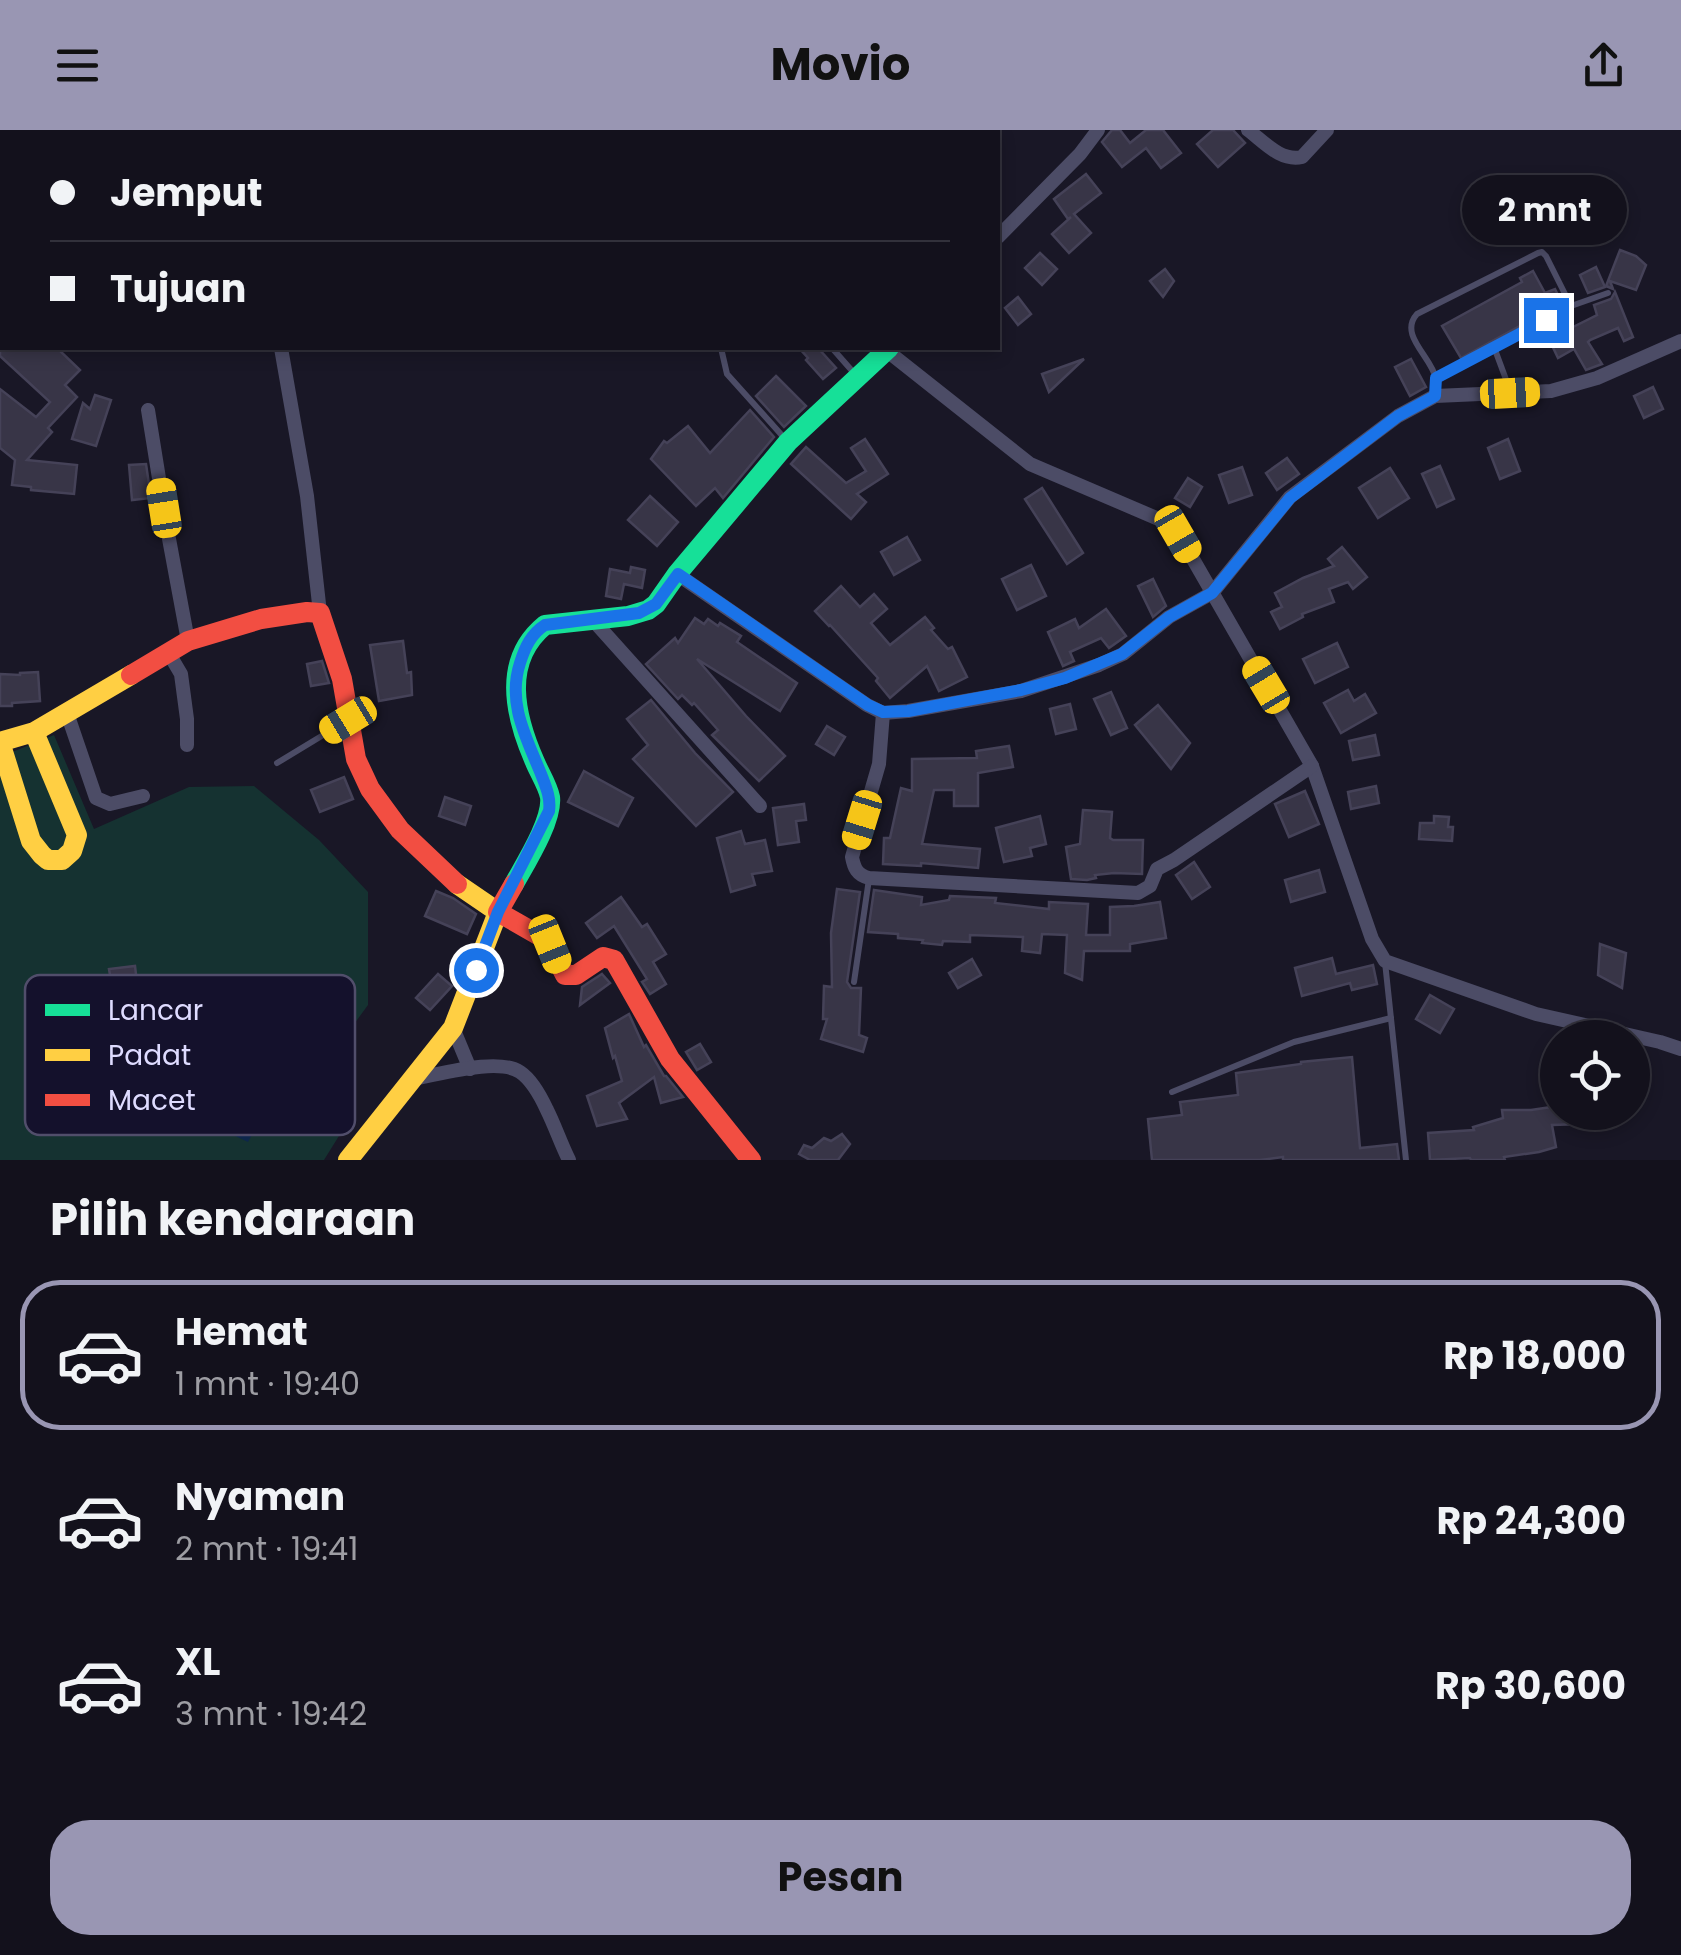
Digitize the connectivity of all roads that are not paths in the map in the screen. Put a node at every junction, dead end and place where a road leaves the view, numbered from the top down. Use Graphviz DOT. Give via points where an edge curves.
graph roads {
  1 [pos="1098,130"];
  2 [pos="1248,130"];
  3 [pos="1327,130"];
  4 [pos="1000,235"];
  5 [pos="1608,294"];
  6 [pos="1571,306"];
  7 [pos="1681,341"];
  8 [pos="1494,347"];
  9 [pos="281,350"];
  10 [pos="721,350"];
  11 [pos="834,350"];
  12 [pos="887,350"];
  13 [pos="889,350"];
  14 [pos="857,377"];
  15 [pos="1436,378"];
  16 [pos="1510,393"];
  17 [pos="1435,396"];
  18 [pos="148,410"];
  19 [pos="788,442"];
  20 [pos="678,574"];
  21 [pos="1212,593"];
  22 [pos="320,614"];
  23 [pos="593,620"];
  24 [pos="188,641"];
  25 [pos="168,652"];
  26 [pos="883,712"];
  27 [pos="67,713"];
  28 [pos="348,720"];
  29 [pos="34,732"];
  30 [pos="187,744"];
  31 [pos="277,763"];
  32 [pos="1312,766"];
  33 [pos="143,796"];
  34 [pos="760,806"];
  35 [pos="869,878"];
  36 [pos="498,912"];
  37 [pos="1385,961"];
  38 [pos="854,982"];
  39 [pos="1391,1018"];
  40 [pos="454,1028"];
  41 [pos="1681,1050"];
  42 [pos="470,1069"];
  43 [pos="412,1080"];
  44 [pos="1172,1092"];
  45 [pos="348,1160"];
  46 [pos="569,1160"];
  47 [pos="750,1160"];
  48 [pos="1406,1160"];
  1 -- 4 [label="street"];
  2 -- 3 [label="street" via="1297,160"];
  5 -- 6 [label="lane"];
  6 -- 8 [label="lane"];
  6 -- 15 [label="lane" via="1538,252 1417,314 1410,331"];
  7 -- 16 [label="street" via="1551,392"];
  8 -- 15 [label="lane"];
  8 -- 16 [label="lane"];
  9 -- 22 [label="street"];
  10 -- 19 [label="lane" via="726,374"];
  11 -- 14 [label="lane"];
  12 -- 14 [label="street"];
  13 -- 21 [label="street" via="1030,464 1170,525"];
  14 -- 19 [label="street"];
  15 -- 17 [label="lane"];
  16 -- 17 [label="street"];
  17 -- 21 [label="street" via="1290,498"];
  18 -- 24 [label="street"];
  19 -- 20 [label="street"];
  20 -- 23 [label="street" via="648,610"];
  20 -- 26 [label="street"];
  21 -- 26 [label="street" via="1122,654 1065,678"];
  21 -- 32 [label="street"];
  22 -- 24 [label="street" via="261,620"];
  22 -- 28 [label="street"];
  23 -- 34 [label="street"];
  23 -- 36 [label="street" via="545,625 522,654 516,710 550,805"];
  24 -- 25 [label="street"];
  25 -- 27 [label="street"];
  25 -- 30 [label="street" via="181,674"];
  26 -- 35 [label="street" via="879,764 852,857"];
  27 -- 29 [label="street"];
  27 -- 33 [label="street" via="96,798 110,804"];
  28 -- 31 [label="lane"];
  28 -- 36 [label="street" via="359,769 380,806 434,864"];
  29 -- 29 [label="street" via="0,742 33,846 56,862 76,848 78,835"];
  32 -- 35 [label="street" via="1158,869 1138,893"];
  32 -- 37 [label="street"];
  35 -- 38 [label="lane"];
  36 -- 40 [label="street"];
  36 -- 47 [label="street" via="547,940 565,975 603,957 614,960 670,1059"];
  37 -- 39 [label="lane"];
  37 -- 41 [label="street" via="1536,1014"];
  39 -- 44 [label="lane" via="1294,1042"];
  39 -- 48 [label="lane"];
  40 -- 42 [label="street"];
  40 -- 43 [label="street"];
  42 -- 43 [label="street"];
  42 -- 46 [label="street" via="518,1071 546,1106"];
  43 -- 45 [label="street"];
}
